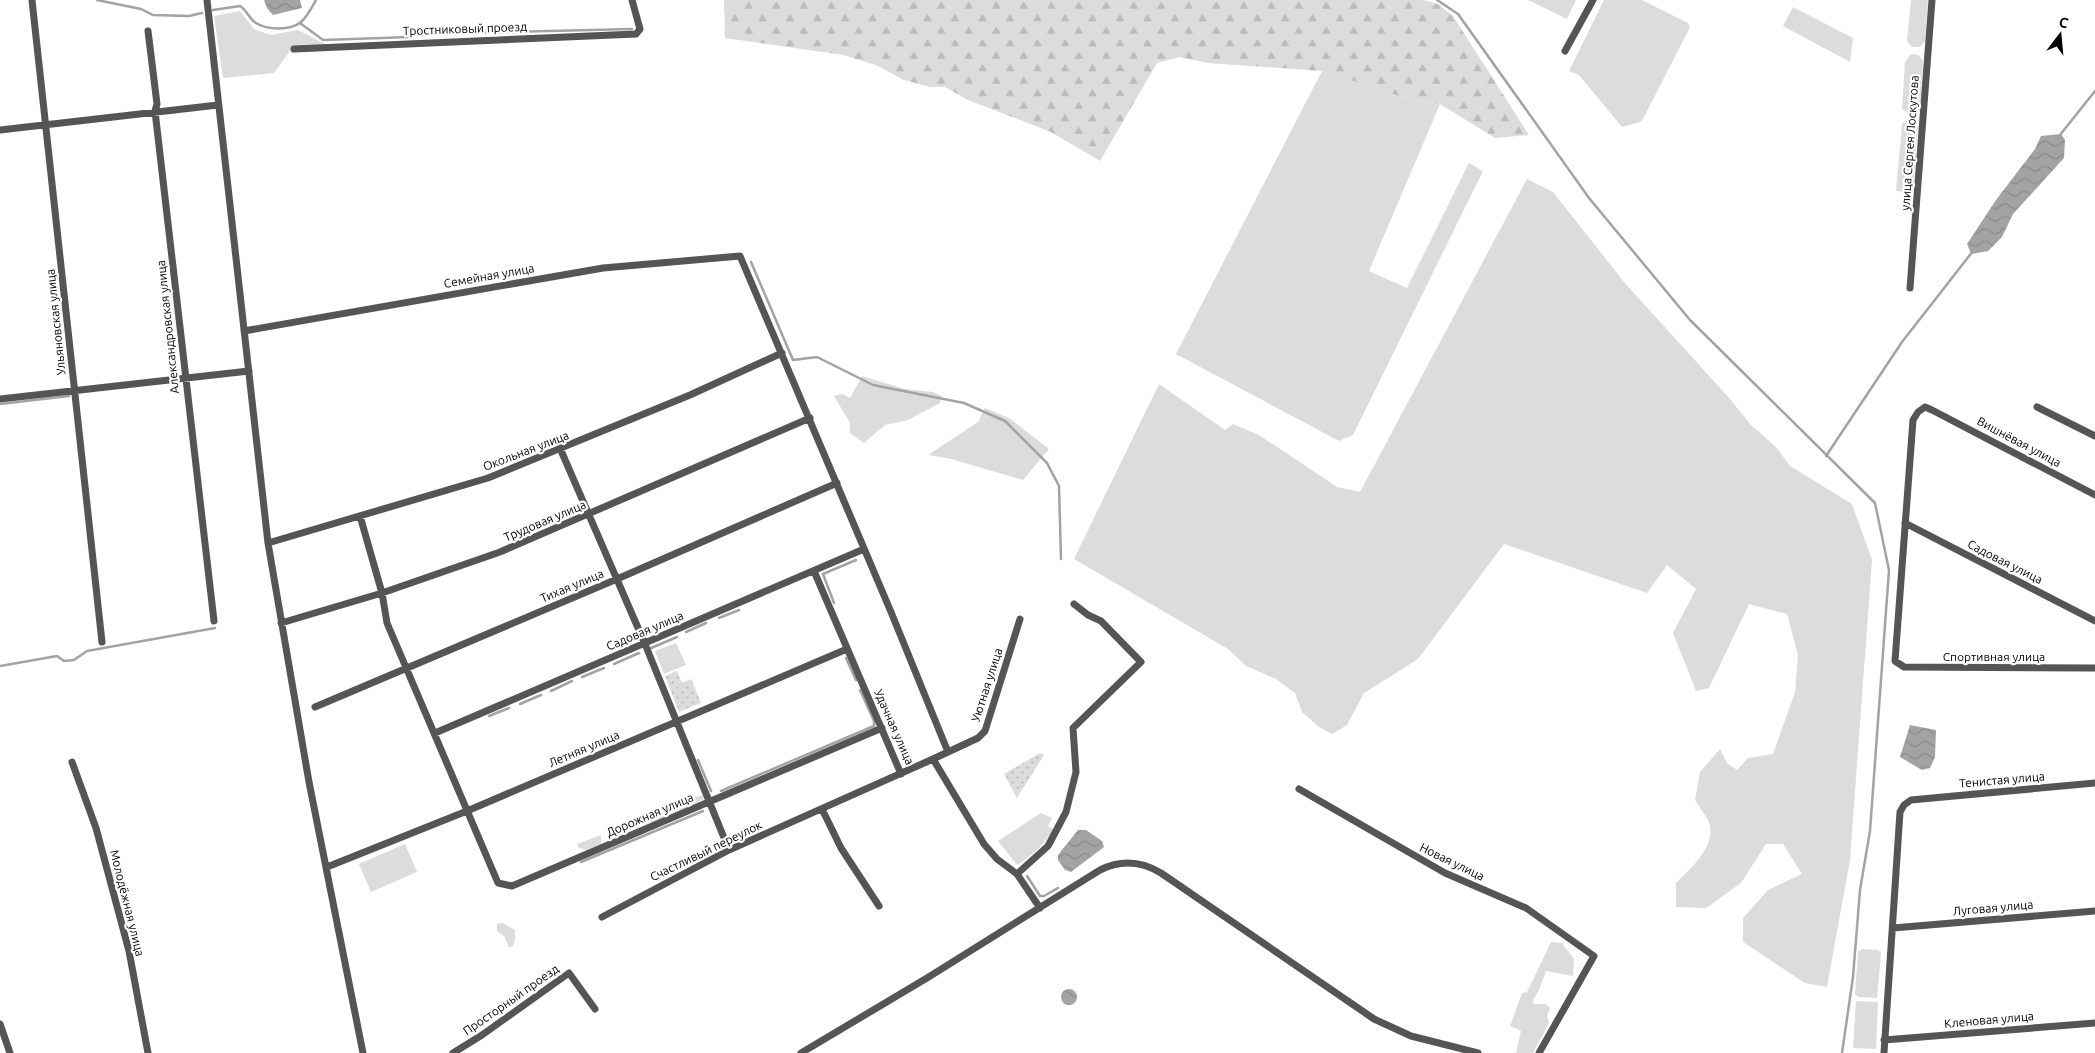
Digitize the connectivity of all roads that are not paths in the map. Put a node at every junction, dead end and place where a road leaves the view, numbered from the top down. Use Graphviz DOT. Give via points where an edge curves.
graph roads {
  1 [pos="32,0"];
  2 [pos="207,0"];
  3 [pos="632,0"];
  4 [pos="1592,0"];
  5 [pos="1932,0"];
  6 [pos="148,31"];
  7 [pos="294,49"];
  8 [pos="1565,51"];
  9 [pos="218,105"];
  10 [pos="155,112"];
  11 [pos="45,126"];
  12 [pos="0,130"];
  13 [pos="1910,288"];
  14 [pos="244,331"];
  15 [pos="782,353"];
  16 [pos="249,371"];
  17 [pos="185,379"];
  18 [pos="75,392"];
  19 [pos="0,400"];
  20 [pos="2036,407"];
  21 [pos="810,418"];
  22 [pos="2095,436"];
  23 [pos="556,439"];
  24 [pos="561,449"];
  25 [pos="837,483"];
  26 [pos="2095,494"];
  27 [pos="589,515"];
  28 [pos="360,516"];
  29 [pos="1905,523"];
  30 [pos="268,543"];
  31 [pos="864,549"];
  32 [pos="814,572"];
  33 [pos="617,579"];
  34 [pos="382,593"];
  35 [pos="1074,604"];
  36 [pos="1020,619"];
  37 [pos="214,621"];
  38 [pos="2095,621"];
  39 [pos="281,623"];
  40 [pos="102,642"];
  41 [pos="645,644"];
  42 [pos="847,648"];
  43 [pos="407,668"];
  44 [pos="2095,668"];
  45 [pos="315,707"];
  46 [pos="675,722"];
  47 [pos="882,728"];
  48 [pos="435,734"];
  49 [pos="948,752"];
  50 [pos="934,759"];
  51 [pos="72,762"];
  52 [pos="901,774"];
  53 [pos="2095,782"];
  54 [pos="1299,789"];
  55 [pos="708,802"];
  56 [pos="822,809"];
  57 [pos="467,811"];
  58 [pos="730,850"];
  59 [pos="328,867"];
  60 [pos="1017,874"];
  61 [pos="879,906"];
  62 [pos="1040,908"];
  63 [pos="2095,911"];
  64 [pos="602,917"];
  65 [pos="1893,928"];
  66 [pos="595,1009"];
  67 [pos="2095,1022"];
  68 [pos="0,1024"];
  69 [pos="1884,1040"];
  70 [pos="10,1053"];
  71 [pos="148,1053"];
  72 [pos="363,1053"];
  73 [pos="453,1053"];
  74 [pos="801,1053"];
  75 [pos="1478,1053"];
  76 [pos="1539,1053"];
  77 [pos="1884,1053"];
  1 -- 11 [label="street, Ульяновская улица"];
  2 -- 9 [label="street"];
  3 -- 7 [label="street, Тростниковый проезд" via="640,29 636,34"];
  4 -- 8 [label="street"];
  5 -- 13 [label="street, улица Сергея Лоскутова"];
  6 -- 10 [label="street, Александровская улица" via="157,104"];
  9 -- 10 [label="street"];
  9 -- 14 [label="street"];
  10 -- 11 [label="street"];
  10 -- 17 [label="street, Александровская улица"];
  11 -- 12 [label="street"];
  11 -- 18 [label="street, Ульяновская улица"];
  14 -- 15 [label="street, Семейная улица" via="603,268 740,256"];
  14 -- 16 [label="street"];
  15 -- 21 [label="street"];
  15 -- 24 [label="street, Окольная улица"];
  16 -- 17 [label="street"];
  16 -- 30 [label="street"];
  17 -- 18 [label="street"];
  17 -- 37 [label="street, Александровская улица"];
  18 -- 19 [label="street"];
  18 -- 40 [label="street, Ульяновская улица"];
  20 -- 22 [label="street"];
  21 -- 25 [label="street"];
  21 -- 27 [label="street, Трудовая улица"];
  23 -- 24 [label="street"];
  24 -- 27 [label="street"];
  24 -- 28 [label="street, Окольная улица" via="488,478"];
  25 -- 31 [label="street"];
  25 -- 33 [label="street, Тихая улица"];
  26 -- 29 [label="street, Вишнёвая улица" via="1925,407 1913,420"];
  27 -- 33 [label="street"];
  27 -- 34 [label="street, Трудовая улица" via="500,552"];
  28 -- 30 [label="street, Окольная улица"];
  28 -- 34 [label="street"];
  29 -- 38 [label="street, Садовая улица"];
  29 -- 44 [label="street, Спортивная улица" via="1895,661 1904,668"];
  30 -- 39 [label="street"];
  31 -- 32 [label="street, Садовая улица"];
  31 -- 49 [label="street"];
  32 -- 41 [label="street, Садовая улица"];
  32 -- 42 [label="street, Удачная улица"];
  33 -- 41 [label="street"];
  33 -- 43 [label="street, Тихая улица"];
  34 -- 39 [label="street, Трудовая улица"];
  34 -- 43 [label="street" via="387,623"];
  35 -- 60 [label="street" via="1102,621 1141,662 1073,728 1076,772 1066,812 1048,846"];
  36 -- 49 [label="street, Уютная улица" via="985,731 978,738"];
  39 -- 59 [label="street" via="309,782"];
  41 -- 46 [label="street"];
  41 -- 48 [label="street, Садовая улица"];
  42 -- 46 [label="street, Летняя улица"];
  42 -- 47 [label="street, Удачная улица"];
  43 -- 45 [label="street, Тихая улица"];
  43 -- 48 [label="street"];
  46 -- 55 [label="street"];
  46 -- 57 [label="street, Летняя улица"];
  47 -- 52 [label="street, Удачная улица"];
  47 -- 55 [label="street, Дорожная улица"];
  48 -- 57 [label="street"];
  49 -- 50 [label="street, Уютная улица"];
  50 -- 52 [label="street, Удачная улица"];
  50 -- 60 [label="street, Удачная улица" via="984,844"];
  51 -- 71 [label="street, Молодёжная улица" via="96,828 129,952"];
  52 -- 56 [label="street, Счастливый переулок"];
  53 -- 65 [label="street, Тенистая улица" via="1911,800 1904,804 1900,812"];
  54 -- 76 [label="street, Новая улица" via="1445,873 1526,908 1594,956"];
  55 -- 57 [label="street, Дорожная улица" via="512,886 498,883"];
  55 -- 58 [label="street"];
  56 -- 58 [label="street, Счастливый переулок"];
  56 -- 61 [label="street" via="841,848"];
  57 -- 59 [label="street, Летняя улица"];
  58 -- 64 [label="street, Счастливый переулок"];
  59 -- 72 [label="street"];
  60 -- 62 [label="street, Удачная улица"];
  62 -- 74 [label="street"];
  62 -- 75 [label="street" via="1105,868 1122,863 1145,865 1374,1020 1412,1036"];
  63 -- 65 [label="street, Луговая улица"];
  65 -- 69 [label="street"];
  66 -- 73 [label="street, Просторный проезд" via="569,972"];
  67 -- 69 [label="street, Кленовая улица"];
  68 -- 70 [label="street"];
  69 -- 77 [label="street"];
}
